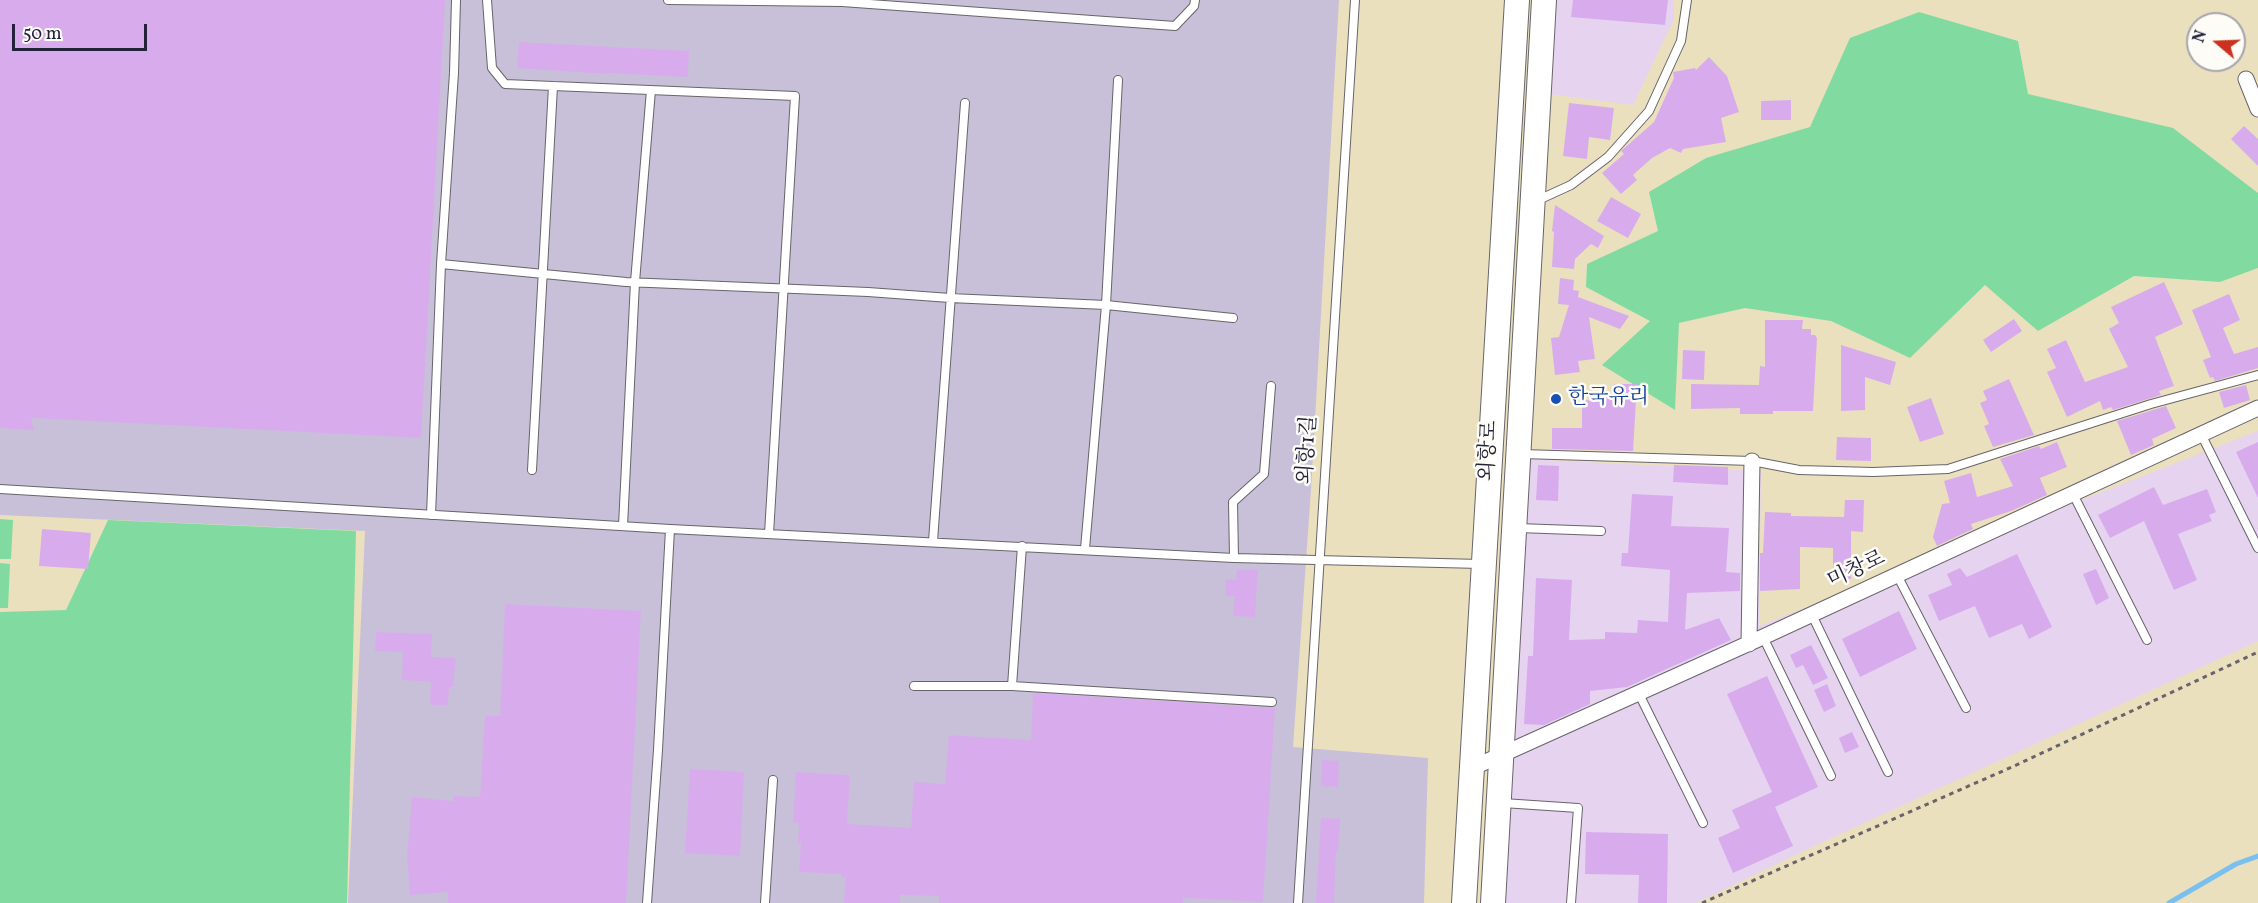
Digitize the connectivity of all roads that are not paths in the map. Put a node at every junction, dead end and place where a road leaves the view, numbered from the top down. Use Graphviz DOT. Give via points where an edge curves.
graph roads {
  1 [pos="456,0"];
  2 [pos="487,0"];
  3 [pos="668,0"];
  4 [pos="1195,0"];
  5 [pos="1355,0"];
  6 [pos="1517,0"];
  7 [pos="1544,0"];
  8 [pos="1687,0"];
  9 [pos="2246,79"];
  10 [pos="1118,80"];
  11 [pos="553,86"];
  12 [pos="651,90"];
  13 [pos="965,103"];
  14 [pos="2258,109"];
  15 [pos="1532,203"];
  16 [pos="441,264"];
  17 [pos="542,273"];
  18 [pos="635,282"];
  19 [pos="783,288"];
  20 [pos="950,298"];
  21 [pos="1106,305"];
  22 [pos="1233,318"];
  23 [pos="2258,375"];
  24 [pos="1271,386"];
  25 [pos="2258,408"];
  26 [pos="2201,434"];
  27 [pos="1517,453"];
  28 [pos="1752,461"];
  29 [pos="532,470"];
  30 [pos="0,489"];
  31 [pos="2073,494"];
  32 [pos="431,515"];
  33 [pos="623,526"];
  34 [pos="1513,527"];
  35 [pos="669,529"];
  36 [pos="1601,531"];
  37 [pos="769,534"];
  38 [pos="933,541"];
  39 [pos="1022,546"];
  40 [pos="2258,548"];
  41 [pos="1085,549"];
  42 [pos="1234,558"];
  43 [pos="1320,560"];
  44 [pos="1484,564"];
  45 [pos="1897,575"];
  46 [pos="1812,615"];
  47 [pos="2147,639"];
  48 [pos="1756,640"];
  49 [pos="914,686"];
  50 [pos="1012,686"];
  51 [pos="1639,693"];
  52 [pos="1272,702"];
  53 [pos="1966,708"];
  54 [pos="1501,756"];
  55 [pos="1472,768"];
  56 [pos="1888,772"];
  57 [pos="1831,776"];
  58 [pos="773,780"];
  59 [pos="1498,802"];
  60 [pos="1703,823"];
  61 [pos="647,903"];
  62 [pos="765,903"];
  63 [pos="1298,903"];
  64 [pos="1464,903"];
  65 [pos="1493,903"];
  66 [pos="1571,903"];
  1 -- 16 [label="lane"];
  2 -- 11 [label="lane" via="492,68 504,84"];
  3 -- 4 [label="lane" via="842,2 1175,26"];
  5 -- 43 [label="lane, 외항1길"];
  6 -- 44 [label="main road, 외항로"];
  7 -- 15 [label="main road, 외항로"];
  8 -- 15 [label="lane" via="1682,41 1649,111 1608,157 1571,185"];
  9 -- 14 [label="street"];
  10 -- 21 [label="lane"];
  11 -- 12 [label="lane"];
  11 -- 17 [label="lane"];
  12 -- 18 [label="lane"];
  12 -- 19 [label="lane" via="795,96"];
  13 -- 20 [label="lane"];
  15 -- 27 [label="main road, 외항로"];
  16 -- 17 [label="lane"];
  16 -- 32 [label="lane"];
  17 -- 18 [label="lane"];
  17 -- 29 [label="lane"];
  18 -- 19 [label="lane"];
  18 -- 33 [label="lane"];
  19 -- 20 [label="lane"];
  19 -- 37 [label="lane"];
  20 -- 21 [label="lane"];
  20 -- 38 [label="lane"];
  21 -- 22 [label="lane"];
  21 -- 41 [label="lane"];
  23 -- 28 [label="lane" via="1948,468 1809,470"];
  24 -- 42 [label="lane" via="1264,474 1233,502"];
  25 -- 26 [label="street, 미창로"];
  26 -- 31 [label="street, 미창로"];
  26 -- 40 [label="lane"];
  27 -- 28 [label="lane"];
  27 -- 34 [label="main road, 외항로"];
  28 -- 48 [label="street"];
  30 -- 32 [label="lane"];
  31 -- 45 [label="street, 미창로"];
  31 -- 47 [label="lane"];
  32 -- 33 [label="lane"];
  33 -- 35 [label="lane"];
  34 -- 36 [label="lane"];
  34 -- 54 [label="main road, 외항로"];
  35 -- 37 [label="lane"];
  35 -- 61 [label="lane"];
  37 -- 38 [label="lane"];
  38 -- 39 [label="lane"];
  39 -- 41 [label="lane"];
  39 -- 50 [label="lane"];
  41 -- 42 [label="lane"];
  42 -- 43 [label="lane"];
  43 -- 44 [label="lane"];
  43 -- 63 [label="lane, 외항1길"];
  44 -- 55 [label="main road, 외항로"];
  45 -- 46 [label="street, 미창로"];
  45 -- 53 [label="lane"];
  46 -- 48 [label="street, 미창로"];
  46 -- 56 [label="lane"];
  48 -- 51 [label="street, 미창로"];
  48 -- 57 [label="lane"];
  49 -- 50 [label="lane"];
  50 -- 52 [label="lane"];
  51 -- 54 [label="street, 미창로"];
  51 -- 60 [label="lane"];
  54 -- 55 [label="street, 미창로"];
  54 -- 59 [label="main road, 외항로"];
  55 -- 64 [label="main road, 외항로"];
  58 -- 62 [label="lane"];
  59 -- 65 [label="main road, 외항로"];
  59 -- 66 [label="lane" via="1578,808"];
}
